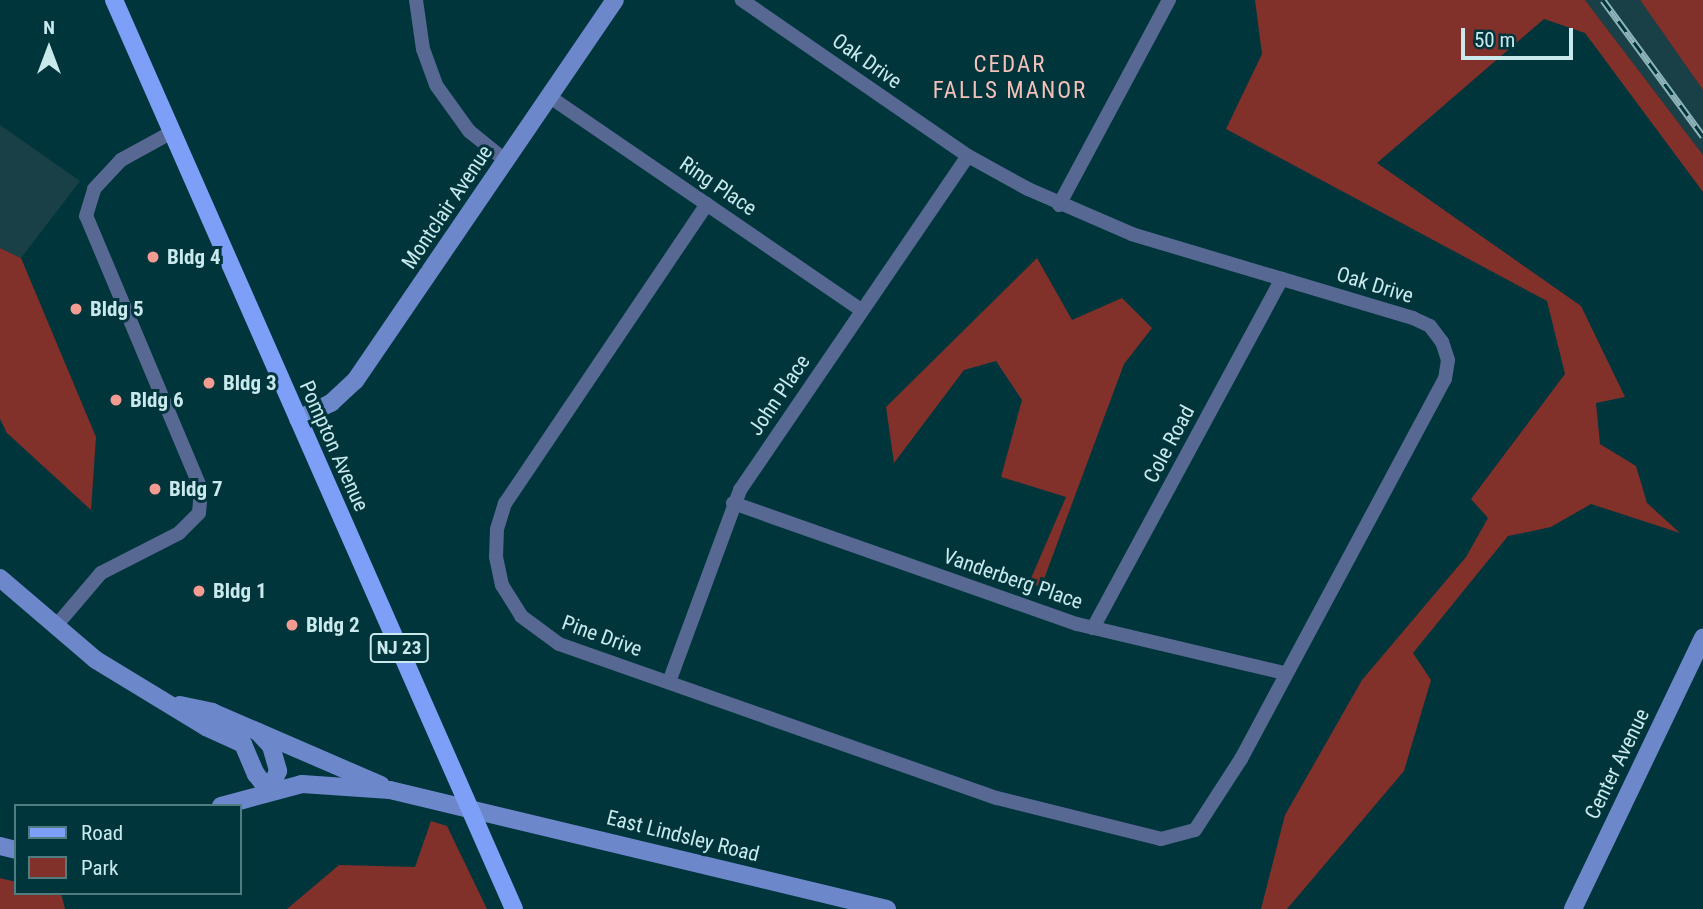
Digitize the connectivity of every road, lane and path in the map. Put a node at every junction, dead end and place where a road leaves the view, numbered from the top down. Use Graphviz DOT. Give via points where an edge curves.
graph roads {
  1 [pos="114,0"];
  2 [pos="416,0"];
  3 [pos="615,0"];
  4 [pos="742,0"];
  5 [pos="1169,0"];
  6 [pos="550,97"];
  7 [pos="172,132"];
  8 [pos="968,156"];
  9 [pos="505,160"];
  10 [pos="707,204"];
  11 [pos="1059,205"];
  12 [pos="1282,279"];
  13 [pos="862,311"];
  14 [pos="298,419"];
  15 [pos="733,503"];
  16 [pos="0,578"];
  17 [pos="55,627"];
  18 [pos="1093,628"];
  19 [pos="1703,638"];
  20 [pos="1284,673"];
  21 [pos="669,682"];
  22 [pos="170,703"];
  23 [pos="255,730"];
  24 [pos="390,790"];
  25 [pos="270,791"];
  26 [pos="228,804"];
  27 [pos="468,807"];
  28 [pos="1092,825"];
  29 [pos="514,909"];
  30 [pos="887,909"];
  31 [pos="1573,909"];
  1 -- 7 [label="main road, Pompton Avenue / NJ 23"];
  2 -- 9 [label="street" via="422,49 436,85 463,124"];
  3 -- 6 [label="street, Montclair Avenue"];
  4 -- 8 [label="street, Oak Drive"];
  5 -- 11 [label="street"];
  6 -- 9 [label="street, Montclair Avenue"];
  6 -- 10 [label="street, Ring Place"];
  7 -- 14 [label="main road, Pompton Avenue / NJ 23"];
  7 -- 17 [label="street" via="121,160 94,189 86,216 201,489 199,513 179,533 101,573"];
  8 -- 11 [label="street, Oak Drive"];
  8 -- 13 [label="street, John Place"];
  9 -- 14 [label="street, Montclair Avenue" via="355,381 331,403"];
  10 -- 13 [label="street, Ring Place"];
  10 -- 21 [label="street, Pine Drive" via="512,490 495,543 507,596 538,632 559,644"];
  11 -- 12 [label="street, Oak Drive" via="1132,234"];
  12 -- 18 [label="street, Cole Road"];
  12 -- 20 [label="street, Oak Drive" via="1422,321 1437,333 1448,360 1445,379"];
  13 -- 15 [label="street, John Place"];
  14 -- 27 [label="main road, Pompton Avenue / NJ 23"];
  15 -- 18 [label="street, Vanderberg Place"];
  15 -- 21 [label="street, John Place"];
  16 -- 17 [label="street"];
  17 -- 22 [label="street" via="118,675"];
  18 -- 20 [label="street, Vanderberg Place"];
  19 -- 31 [label="street, Center Avenue"];
  20 -- 28 [label="street, Oak Drive" via="1209,816 1195,830 1161,839"];
  21 -- 28 [label="street, Pine Drive" via="997,798"];
  22 -- 23 [label="street" via="212,712"];
  22 -- 25 [label="street" via="243,744 256,774"];
  23 -- 24 [label="street"];
  23 -- 25 [label="street" via="271,746 278,771"];
  24 -- 25 [label="street" via="315,784"];
  24 -- 27 [label="street, East Lindsley Road"];
  25 -- 26 [label="street"];
  27 -- 29 [label="main road, Pompton Avenue / NJ 23"];
  27 -- 30 [label="street, East Lindsley Road"];
}
